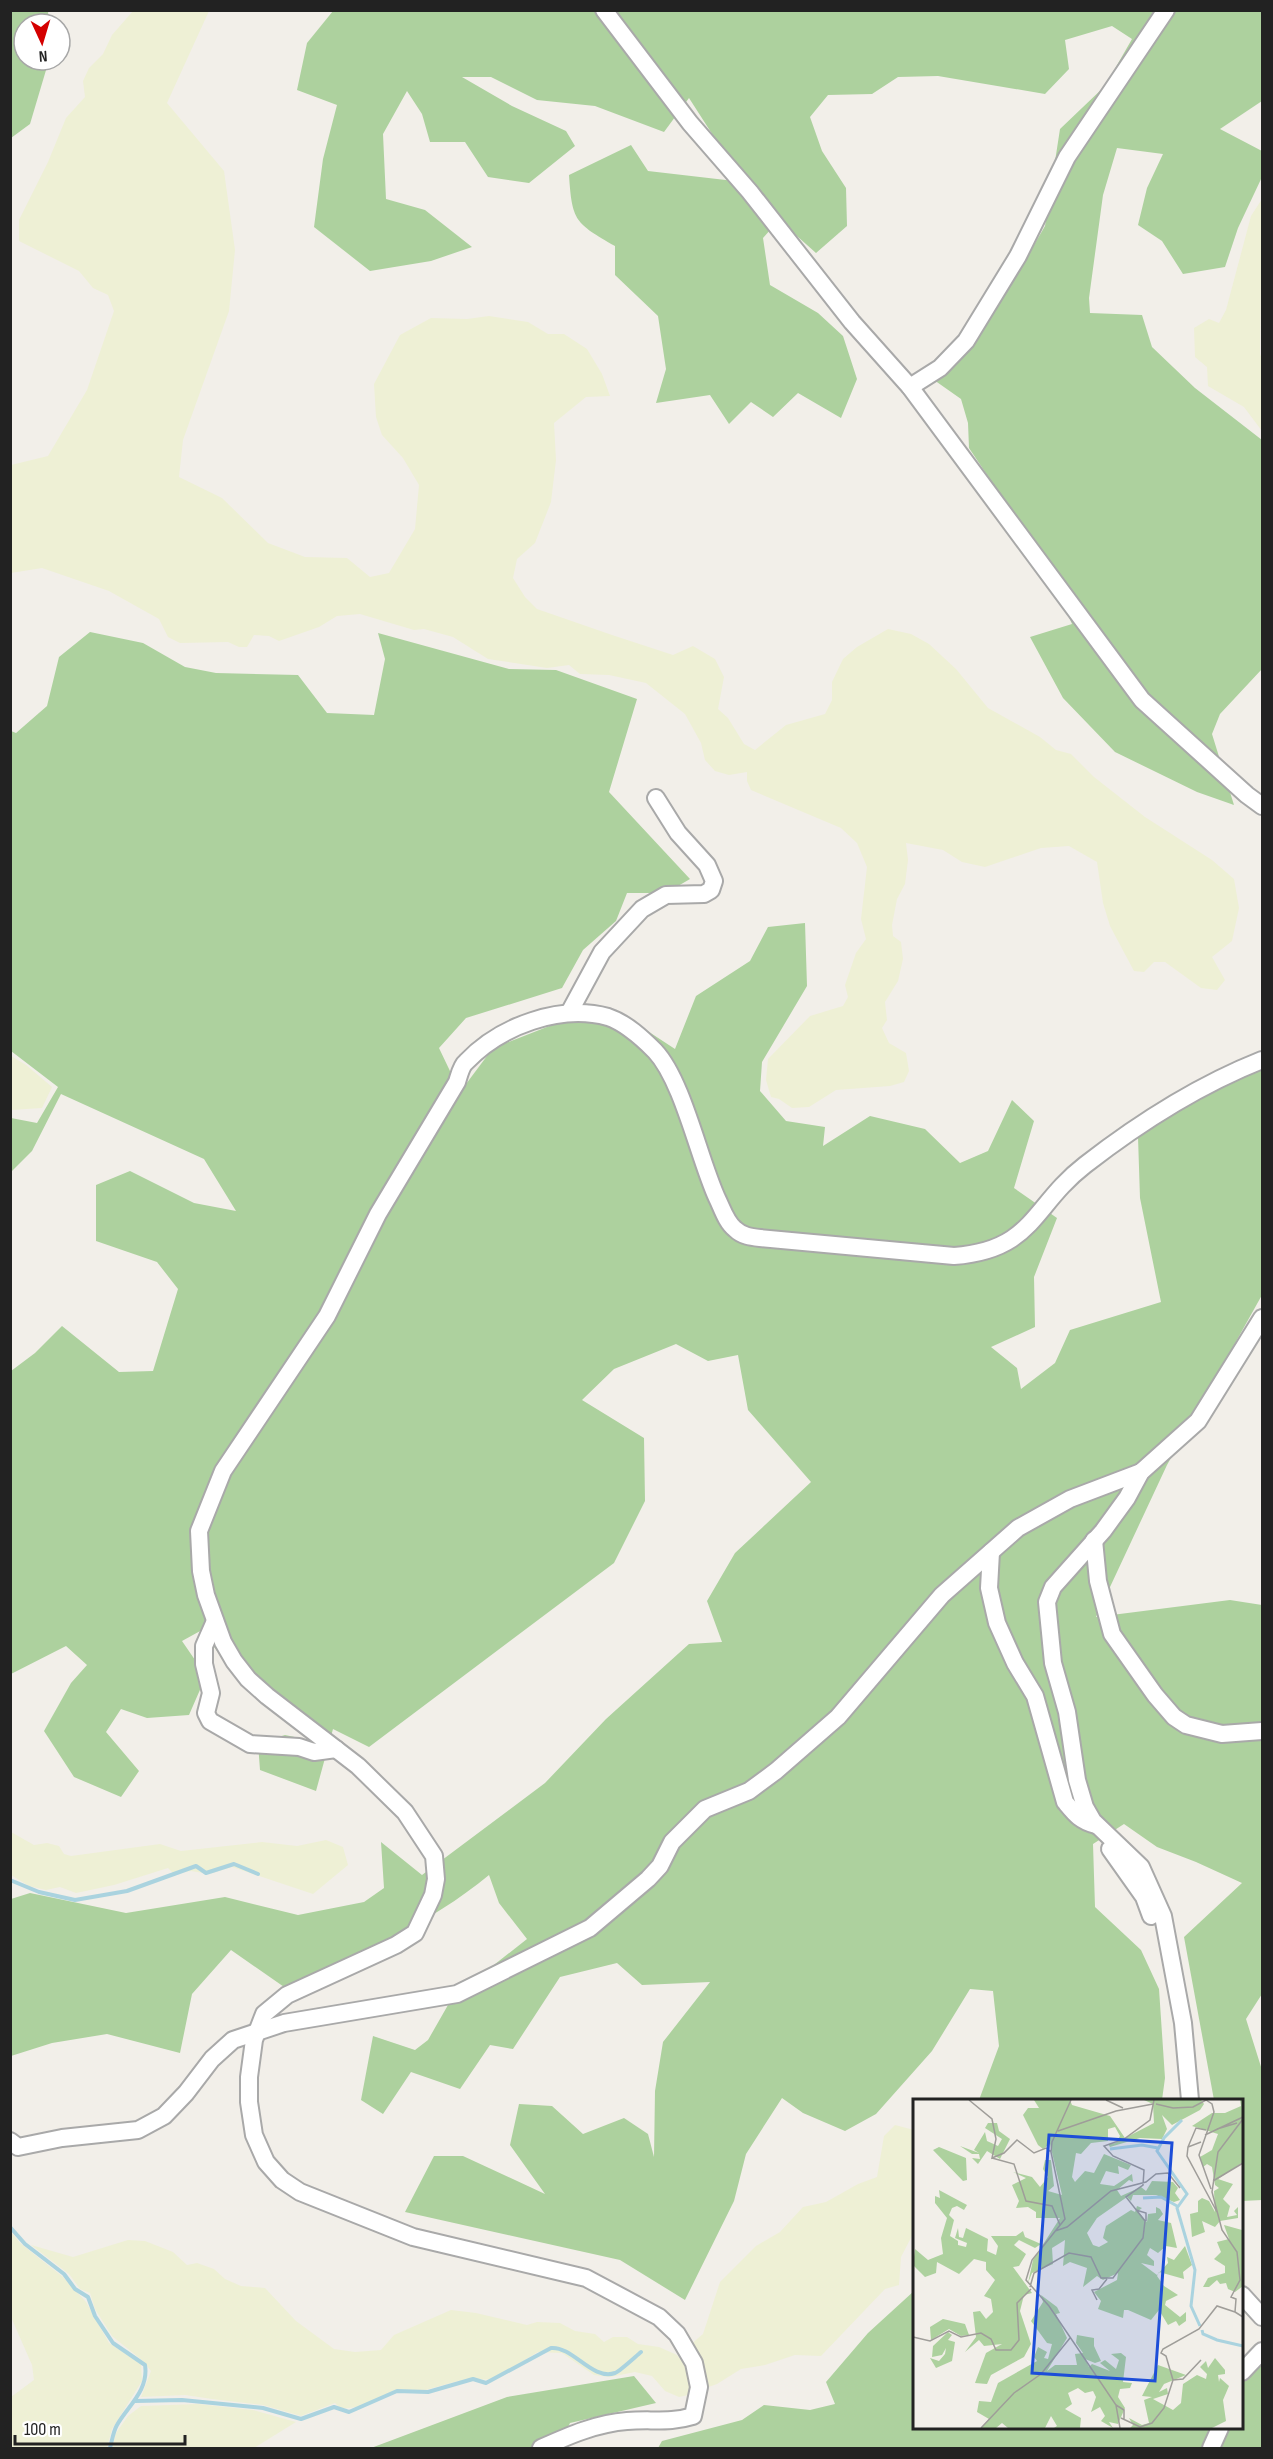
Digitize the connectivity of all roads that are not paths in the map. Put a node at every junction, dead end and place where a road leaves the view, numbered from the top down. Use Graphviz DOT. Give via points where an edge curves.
graph roads {
  1 [pos="604,10"];
  2 [pos="1166,10"];
  3 [pos="910,387"];
  4 [pos="656,798"];
  5 [pos="1263,806"];
  6 [pos="569,1013"];
  7 [pos="1263,1060"];
  8 [pos="1263,1318"];
  9 [pos="1141,1472"];
  10 [pos="1094,1540"];
  11 [pos="991,1552"];
  12 [pos="215,1621"];
  13 [pos="1263,1731"];
  14 [pos="336,1749"];
  15 [pos="1091,1824"];
  16 [pos="260,2029"];
  17 [pos="1190,2099"];
  18 [pos="10,2141"];
  19 [pos="1243,2296"];
  20 [pos="1263,2317"];
  21 [pos="1263,2351"];
  22 [pos="1243,2371"];
  23 [pos="1219,2429"];
  24 [pos="541,2448"];
  25 [pos="1211,2448"];
  1 -- 3 [label="street" via="690,123"];
  2 -- 3 [label="street" via="1067,157 1018,256 966,341 940,368"];
  3 -- 5 [label="street" via="1142,700"];
  4 -- 6 [label="street" via="678,833 707,866 714,881 711,890 704,894 666,895 642,909 602,952"];
  6 -- 7 [label="street" via="609,1018 627,1025 656,1052 678,1094 708,1177 735,1230 760,1238 922,1254 979,1254 1006,1243 1028,1227 1084,1165 1179,1100"];
  6 -- 12 [label="street" via="526,1023 505,1033 465,1063 378,1214 327,1316 223,1471 199,1531 201,1571"];
  8 -- 9 [label="street" via="1198,1421"];
  9 -- 10 [label="street" via="1127,1498"];
  9 -- 11 [label="street" via="1070,1499 1018,1528"];
  10 -- 13 [label="street" via="1098,1581 1112,1634 1174,1717 1186,1725 1222,1734"];
  10 -- 15 [label="street" via="1058,1580 1047,1602 1053,1663 1067,1712 1077,1780"];
  11 -- 15 [label="street" via="989,1588 997,1623 1035,1696 1065,1802"];
  11 -- 16 [label="street" via="942,1595 838,1717 749,1791 705,1809 672,1842 648,1879 590,1928 457,1994"];
  12 -- 14 [label="street" via="234,1661 248,1679"];
  12 -- 14 [label="street" via="204,1646 211,1693 206,1713 210,1720 250,1744 299,1747 314,1752"];
  14 -- 16 [label="street" via="405,1812 423,1837 434,1856 433,1894 415,1933 287,1995 264,2014"];
  15 -- 17 [label="street" via="1140,1867 1163,1916 1183,2023"];
  16 -- 18 [label="street" via="233,2040 164,2116 138,2130 18,2147"];
  16 -- 24 [label="street" via="254,2040 249,2077 254,2135 266,2162 292,2187 413,2237 586,2277 639,2305 677,2334 697,2375 698,2398 693,2416 612,2423"];
  19 -- 20 [label="street"];
  21 -- 22 [label="street"];
  23 -- 25 [label="street"];
}
